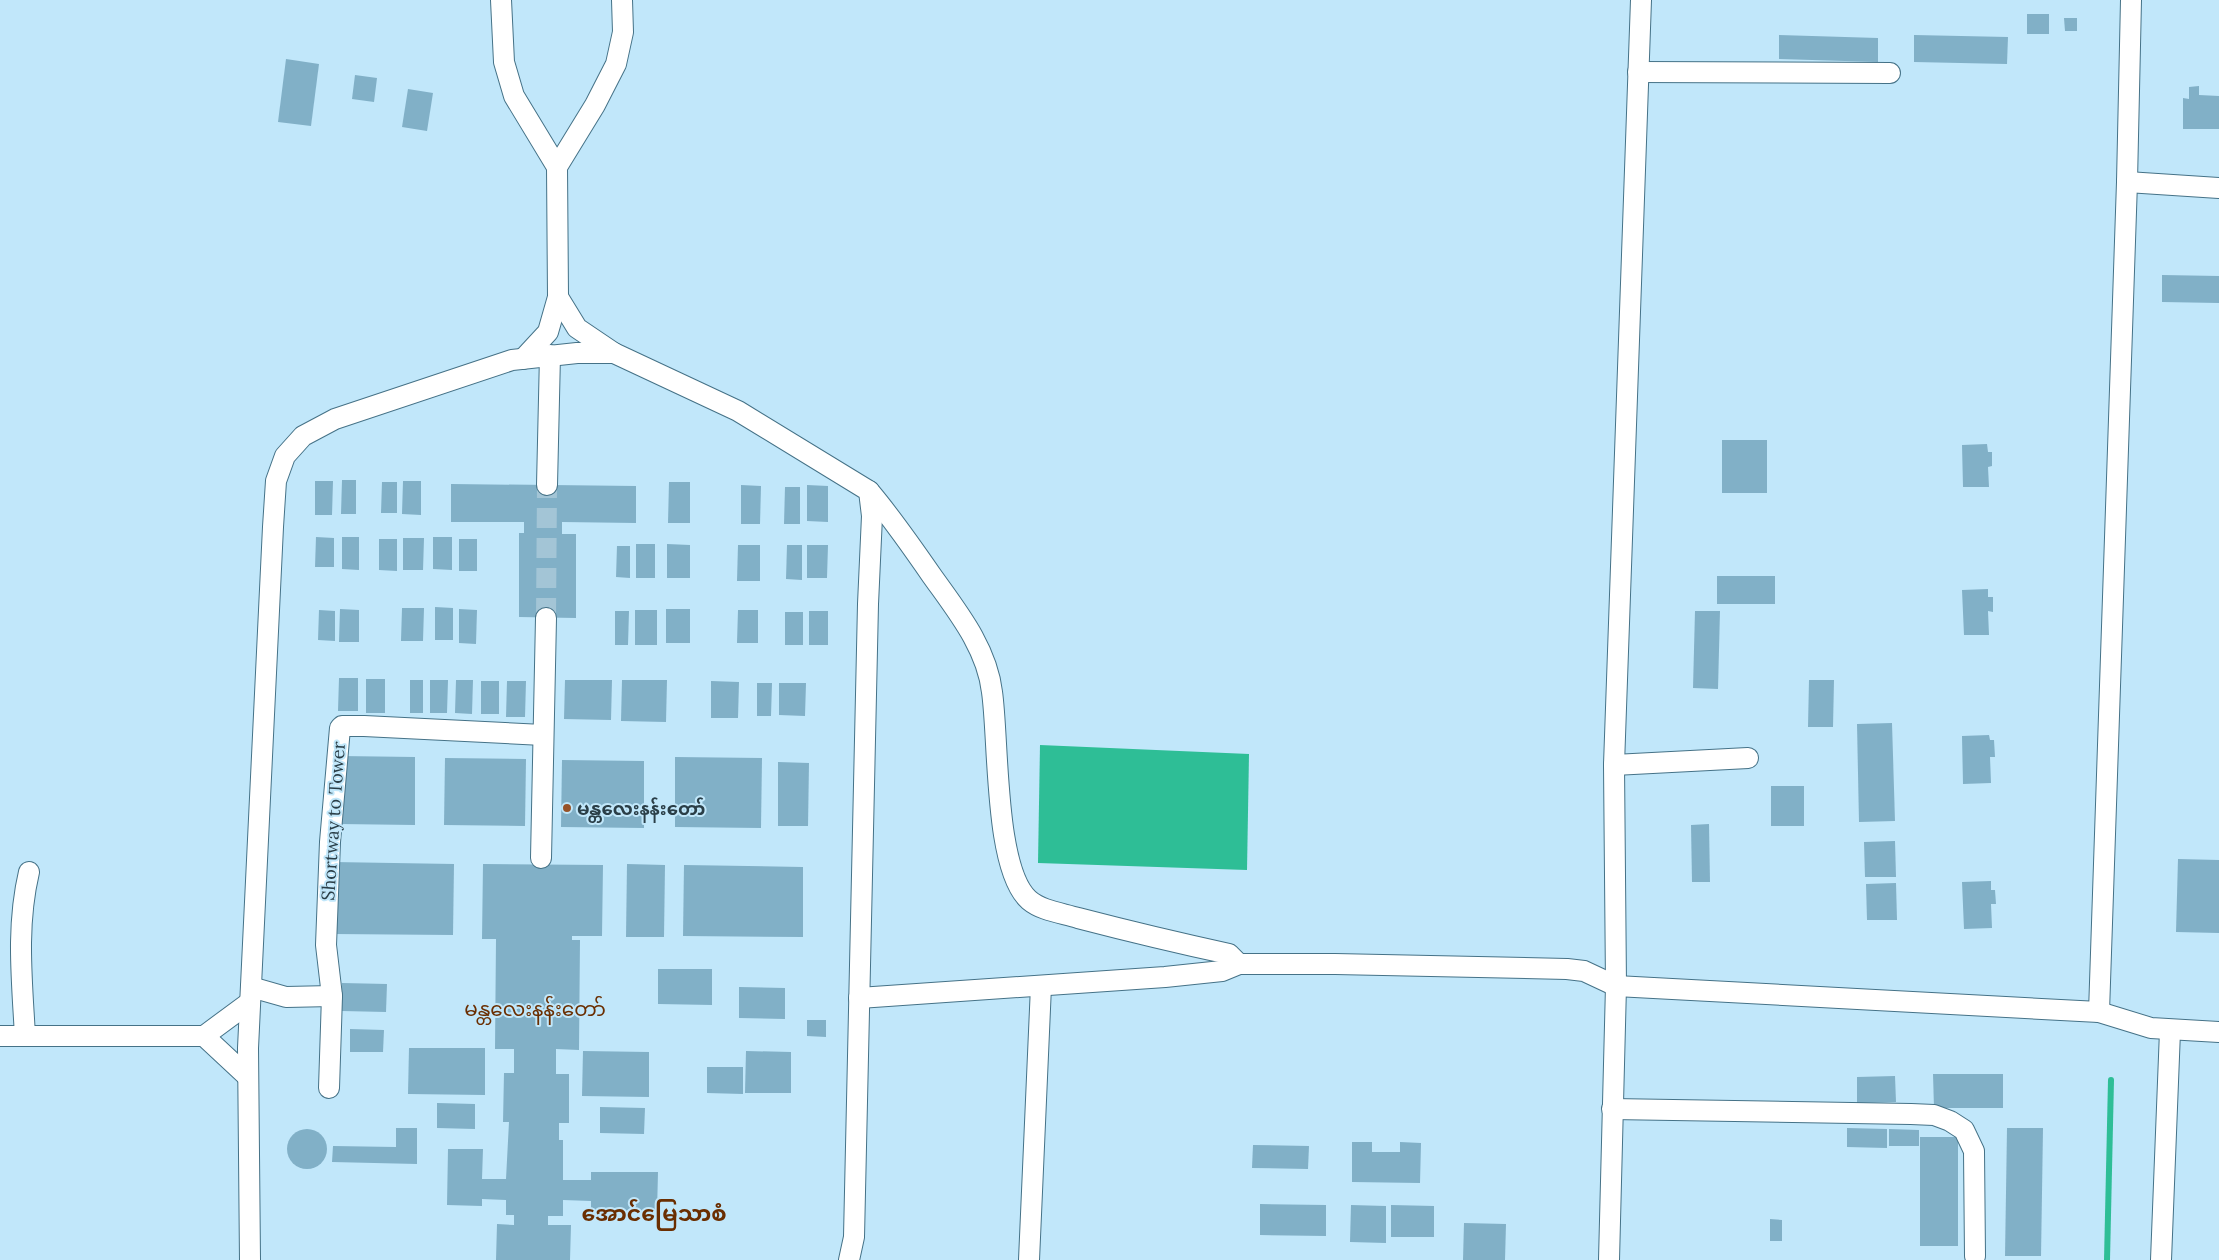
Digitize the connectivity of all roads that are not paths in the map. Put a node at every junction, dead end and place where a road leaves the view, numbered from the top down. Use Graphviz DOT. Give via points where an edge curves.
graph roads {
  1 [pos="501,0"];
  2 [pos="622,0"];
  3 [pos="1641,0"];
  4 [pos="2131,0"];
  5 [pos="1638,72"];
  6 [pos="1890,73"];
  7 [pos="557,167"];
  8 [pos="2127,182"];
  9 [pos="2219,188"];
  10 [pos="558,297"];
  11 [pos="614,353"];
  12 [pos="550,355"];
  13 [pos="524,359"];
  14 [pos="547,485"];
  15 [pos="869,491"];
  16 [pos="546,618"];
  17 [pos="543,735"];
  18 [pos="1748,758"];
  19 [pos="1614,765"];
  20 [pos="540,858"];
  21 [pos="29,872"];
  22 [pos="1240,964"];
  23 [pos="1041,986"];
  24 [pos="1616,986"];
  25 [pos="251,995"];
  26 [pos="332,996"];
  27 [pos="859,998"];
  28 [pos="2099,1012"];
  29 [pos="2170,1031"];
  30 [pos="2219,1032"];
  31 [pos="0,1036"];
  32 [pos="25,1036"];
  33 [pos="204,1036"];
  34 [pos="248,1077"];
  35 [pos="329,1088"];
  36 [pos="1612,1109"];
  37 [pos="1975,1256"];
  38 [pos="250,1260"];
  39 [pos="849,1260"];
  40 [pos="1029,1260"];
  41 [pos="1609,1260"];
  42 [pos="2162,1260"];
  1 -- 7 [label="street" via="504,62 514,96"];
  2 -- 7 [label="street" via="623,32 616,64"];
  3 -- 5 [label="street"];
  4 -- 8 [label="street"];
  5 -- 6 [label="street"];
  5 -- 19 [label="street"];
  7 -- 10 [label="street"];
  8 -- 9 [label="street"];
  8 -- 28 [label="street"];
  10 -- 11 [label="street" via="577,328"];
  10 -- 13 [label="street" via="548,332"];
  11 -- 12 [label="street"];
  11 -- 15 [label="street" via="738,411"];
  12 -- 13 [label="street"];
  12 -- 14 [label="street"];
  13 -- 25 [label="street" via="480,370 335,419 303,436 285,456 276,480 272,528"];
  15 -- 22 [label="street" via="952,603 985,660 992,691 1006,852 1022,893 1041,907 1229,954"];
  15 -- 27 [label="street" via="872,516"];
  16 -- 17 [label="street"];
  17 -- 20 [label="street"];
  17 -- 26 [label="street, Shortway to Tower" via="357,726 340,728 330,842 326,945"];
  18 -- 19 [label="street"];
  19 -- 24 [label="street"];
  21 -- 32 [label="street" via="22,898 20,929"];
  22 -- 23 [label="street" via="1213,972"];
  22 -- 24 [label="street" via="1567,969 1584,971"];
  23 -- 27 [label="street"];
  23 -- 40 [label="street"];
  24 -- 28 [label="street"];
  24 -- 36 [label="street"];
  25 -- 26 [label="street" via="286,998"];
  25 -- 33 [label="street"];
  25 -- 34 [label="street"];
  26 -- 35 [label="street, Shortway to Tower"];
  27 -- 39 [label="street" via="854,1237"];
  28 -- 29 [label="street"];
  29 -- 30 [label="street"];
  29 -- 42 [label="street"];
  31 -- 32 [label="street"];
  32 -- 33 [label="street"];
  33 -- 34 [label="street"];
  34 -- 38 [label="street"];
  36 -- 37 [label="street" via="1911,1114 1934,1115 1950,1121 1964,1130 1974,1151"];
  36 -- 41 [label="street"];
}
